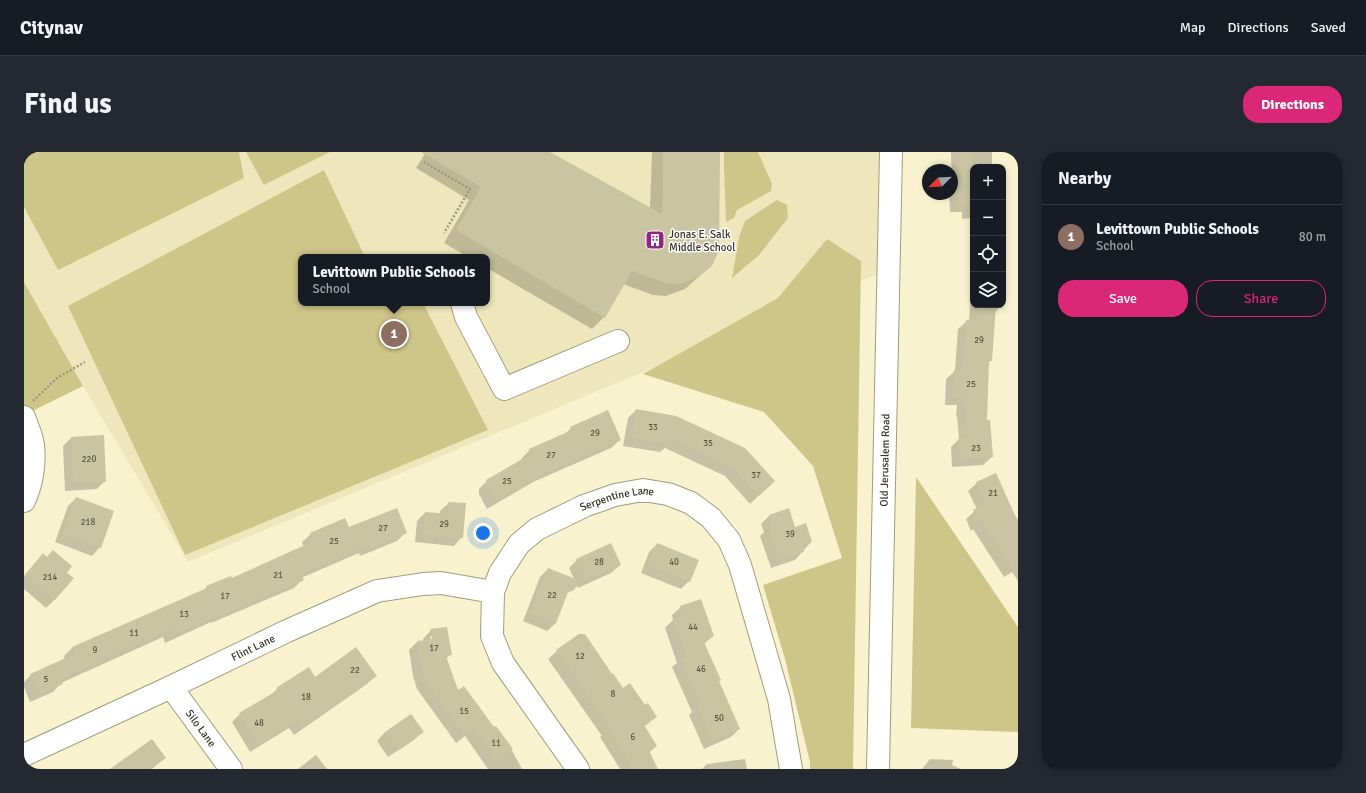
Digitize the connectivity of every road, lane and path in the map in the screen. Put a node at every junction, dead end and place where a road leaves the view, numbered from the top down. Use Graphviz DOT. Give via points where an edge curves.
graph roads {
  1 [pos="891,152"];
  2 [pos="424,162"];
  3 [pos="444,233"];
  4 [pos="463,306"];
  5 [pos="618,341"];
  6 [pos="85,362"];
  7 [pos="28,410"];
  8 [pos="24,501"];
  9 [pos="493,592"];
  10 [pos="171,687"];
  11 [pos="24,755"];
  12 [pos="231,769"];
  13 [pos="578,769"];
  14 [pos="791,769"];
  15 [pos="878,769"];
  1 -- 15 [label="street, Old Jerusalem Road"];
  2 -- 3 [label="path" via="470,189"];
  4 -- 5 [label="street" via="466,317 504,389"];
  6 -- 7 [label="path" via="58,378"];
  7 -- 8 [label="street" via="33,470"];
  9 -- 10 [label="street, Flint Lane" via="441,583 377,592 287,631"];
  9 -- 13 [label="street, Serpentine Lane" via="492,636 503,663"];
  9 -- 14 [label="street, Serpentine Lane" via="500,573 519,544 537,528 584,506 615,495 643,490 668,494 691,503 710,518 730,540 740,565 779,699"];
  10 -- 11 [label="street, Flint Lane"];
  10 -- 12 [label="street, Silo Lane"];
}
